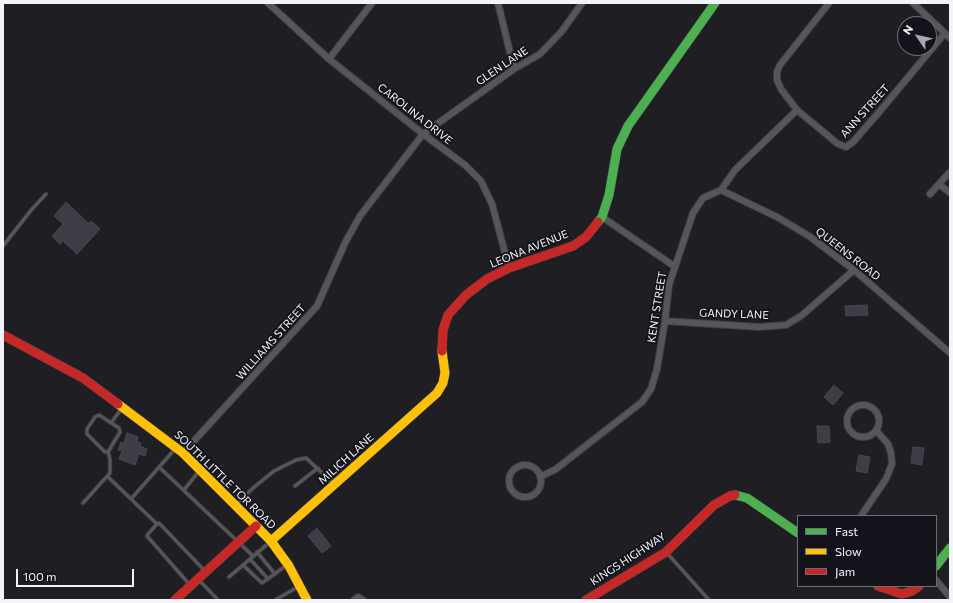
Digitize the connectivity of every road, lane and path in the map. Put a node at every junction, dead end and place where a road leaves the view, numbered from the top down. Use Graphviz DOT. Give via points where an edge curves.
graph roads {
  1 [pos="268,3"];
  2 [pos="372,3"];
  3 [pos="498,3"];
  4 [pos="582,3"];
  5 [pos="715,3"];
  6 [pos="829,3"];
  7 [pos="913,3"];
  8 [pos="945,33"];
  9 [pos="950,38"];
  10 [pos="329,59"];
  11 [pos="514,69"];
  12 [pos="797,110"];
  13 [pos="423,134"];
  14 [pos="949,173"];
  15 [pos="939,184"];
  16 [pos="721,190"];
  17 [pos="46,194"];
  18 [pos="930,194"];
  19 [pos="950,194"];
  20 [pos="602,217"];
  21 [pos="3,246"];
  22 [pos="674,266"];
  23 [pos="509,268"];
  24 [pos="854,270"];
  25 [pos="665,321"];
  26 [pos="3,335"];
  27 [pos="950,353"];
  28 [pos="437,393"];
  29 [pos="123,406"];
  30 [pos="111,423"];
  31 [pos="876,430"];
  32 [pos="179,450"];
  33 [pos="108,452"];
  34 [pos="159,467"];
  35 [pos="318,468"];
  36 [pos="200,470"];
  37 [pos="108,477"];
  38 [pos="540,477"];
  39 [pos="336,485"];
  40 [pos="295,486"];
  41 [pos="184,490"];
  42 [pos="132,499"];
  43 [pos="83,503"];
  44 [pos="236,506"];
  45 [pos="862,515"];
  46 [pos="157,524"];
  47 [pos="256,526"];
  48 [pos="797,532"];
  49 [pos="271,541"];
  50 [pos="239,542"];
  51 [pos="950,548"];
  52 [pos="258,552"];
  53 [pos="666,552"];
  54 [pos="251,558"];
  55 [pos="288,564"];
  56 [pos="243,565"];
  57 [pos="937,565"];
  58 [pos="206,572"];
  59 [pos="275,574"];
  60 [pos="229,577"];
  61 [pos="197,579"];
  62 [pos="268,579"];
  63 [pos="937,581"];
  64 [pos="190,585"];
  65 [pos="300,586"];
  66 [pos="880,587"];
  67 [pos="918,587"];
  68 [pos="901,597"];
  69 [pos="950,597"];
  70 [pos="175,600"];
  71 [pos="218,600"];
  72 [pos="276,600"];
  73 [pos="307,600"];
  74 [pos="354,600"];
  75 [pos="362,600"];
  76 [pos="586,600"];
  77 [pos="709,600"];
  1 -- 10 [label="street, CAROLINA DRIVE"];
  2 -- 10 [label="street"];
  3 -- 11 [label="street"];
  4 -- 11 [label="street, GLEN LANE" via="562,32 540,54"];
  5 -- 20 [label="street, LEONA AVENUE" via="628,126 617,149 609,195"];
  6 -- 12 [label="street, ANN STREET" via="777,72 781,89"];
  7 -- 8 [label="street"];
  8 -- 9 [label="street"];
  8 -- 12 [label="street, ANN STREET" via="880,111 846,147 838,144"];
  10 -- 13 [label="street, CAROLINA DRIVE"];
  11 -- 13 [label="street, GLEN LANE"];
  12 -- 16 [label="street" via="735,170"];
  13 -- 23 [label="street, CAROLINA DRIVE" via="465,165 481,181 492,204"];
  13 -- 32 [label="street, WILLIAMS STREET" via="360,216 317,306"];
  14 -- 15 [label="street"];
  15 -- 18 [label="street"];
  15 -- 19 [label="street"];
  16 -- 22 [label="street, KENT STREET" via="703,198 693,213"];
  16 -- 24 [label="street, QUEENS ROAD" via="778,216"];
  17 -- 21 [label="lane"];
  20 -- 22 [label="street"];
  20 -- 23 [label="street, LEONA AVENUE" via="586,237 573,246"];
  22 -- 25 [label="street, KENT STREET" via="669,284"];
  23 -- 28 [label="street, LEONA AVENUE" via="487,279 466,295 448,315 443,330 442,349 445,373"];
  24 -- 25 [label="street, GANDY LANE" via="801,316 786,325 759,327"];
  24 -- 27 [label="street, QUEENS ROAD"];
  25 -- 38 [label="street, KENT STREET" via="657,369 651,389 642,402 556,469"];
  26 -- 29 [label="street, SOUTH LITTLE TOR ROAD" via="83,378"];
  28 -- 39 [label="street, MILICH LANE"];
  29 -- 30 [label="lane"];
  29 -- 32 [label="street, SOUTH LITTLE TOR ROAD"];
  30 -- 33 [label="lane" via="120,432"];
  30 -- 33 [label="lane" via="99,415 87,429 87,434"];
  31 -- 31 [label="street" via="866,436 855,434 848,423 850,412 860,406 872,408 879,420"];
  31 -- 45 [label="street" via="888,444 892,464 886,479"];
  32 -- 34 [label="lane"];
  32 -- 36 [label="street, SOUTH LITTLE TOR ROAD"];
  33 -- 37 [label="lane"];
  34 -- 41 [label="lane"];
  34 -- 42 [label="lane"];
  35 -- 39 [label="lane"];
  35 -- 40 [label="lane"];
  35 -- 44 [label="lane" via="306,458 296,460 274,471"];
  36 -- 41 [label="lane"];
  36 -- 44 [label="street, SOUTH LITTLE TOR ROAD"];
  37 -- 42 [label="lane"];
  37 -- 43 [label="lane"];
  38 -- 38 [label="street" via="539,488 529,496 517,494 510,486 512,472 522,466 534,468"];
  39 -- 49 [label="street, MILICH LANE"];
  41 -- 50 [label="lane"];
  42 -- 46 [label="lane"];
  44 -- 47 [label="street, SOUTH LITTLE TOR ROAD"];
  46 -- 58 [label="lane" via="159,523"];
  46 -- 64 [label="lane" via="147,536"];
  47 -- 49 [label="street, SOUTH LITTLE TOR ROAD"];
  47 -- 50 [label="street"];
  48 -- 53 [label="street, KINGS HIGHWAY" via="747,498 732,495 714,505"];
  49 -- 52 [label="lane"];
  49 -- 55 [label="street, SOUTH LITTLE TOR ROAD"];
  50 -- 54 [label="lane"];
  50 -- 58 [label="street"];
  51 -- 57 [label="street"];
  52 -- 54 [label="lane"];
  52 -- 59 [label="lane"];
  53 -- 76 [label="street, KINGS HIGHWAY"];
  53 -- 77 [label="lane"];
  54 -- 56 [label="lane"];
  54 -- 62 [label="lane"];
  55 -- 59 [label="lane"];
  55 -- 65 [label="street, SOUTH LITTLE TOR ROAD"];
  56 -- 60 [label="lane"];
  56 -- 62 [label="lane" via="260,583"];
  58 -- 61 [label="street"];
  59 -- 62 [label="lane"];
  61 -- 64 [label="street"];
  61 -- 71 [label="lane"];
  63 -- 69 [label="street"];
  64 -- 70 [label="street"];
  65 -- 72 [label="lane"];
  65 -- 73 [label="street, SOUTH LITTLE TOR ROAD"];
  66 -- 68 [label="street"];
  67 -- 68 [label="street"];
  74 -- 75 [label="street" via="358,597"];
}
